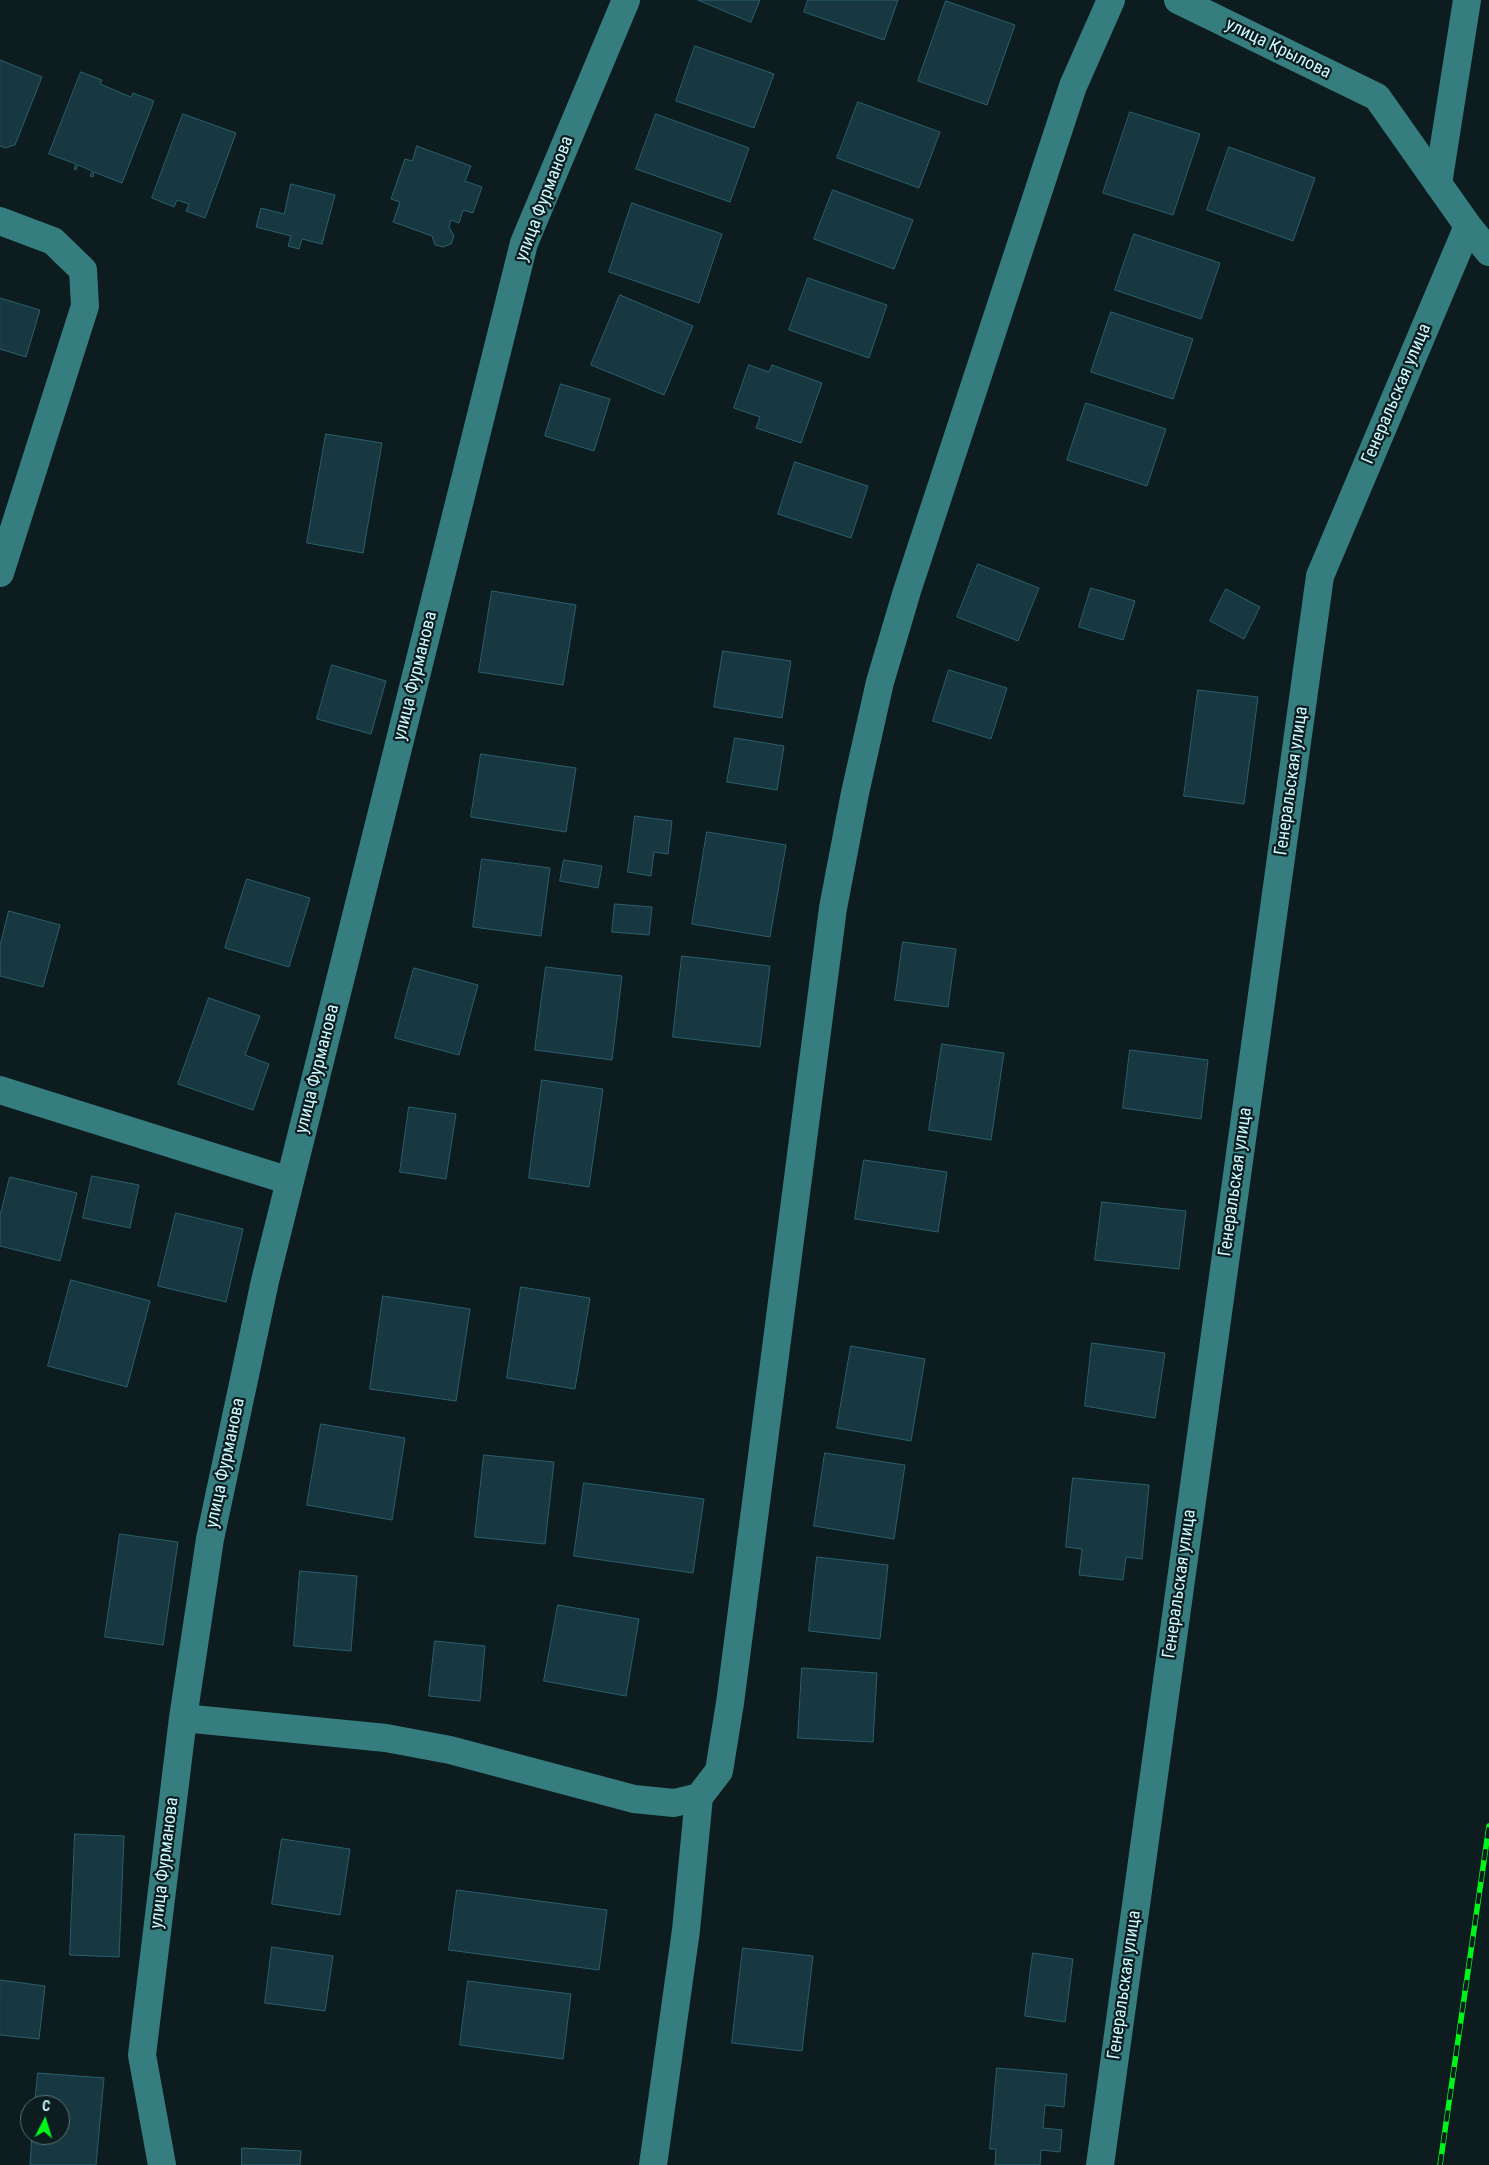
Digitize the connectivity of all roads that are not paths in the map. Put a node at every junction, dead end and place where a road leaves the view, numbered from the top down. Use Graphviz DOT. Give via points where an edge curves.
graph roads {
  1 [pos="626,0"];
  2 [pos="1111,0"];
  3 [pos="1178,0"];
  4 [pos="1467,0"];
  5 [pos="1438,184"];
  6 [pos="0,221"];
  7 [pos="1468,226"];
  8 [pos="1489,252"];
  9 [pos="0,574"];
  10 [pos="0,1090"];
  11 [pos="290,1181"];
  12 [pos="183,1718"];
  13 [pos="699,1797"];
  14 [pos="162,2165"];
  15 [pos="653,2165"];
  16 [pos="1100,2165"];
  1 -- 11 [label="street, улица Фурманова" via="524,243"];
  2 -- 13 [label="street" via="1073,86 1045,168 880,682 833,908 719,1771"];
  3 -- 5 [label="street, улица Крылова" via="1377,97"];
  4 -- 5 [label="street"];
  5 -- 7 [label="street"];
  6 -- 9 [label="street" via="53,241 83,270 85,306"];
  7 -- 8 [label="street"];
  7 -- 16 [label="street, Генеральская улица" via="1320,576"];
  10 -- 11 [label="street"];
  11 -- 12 [label="street, улица Фурманова" via="265,1280 210,1539"];
  12 -- 13 [label="street" via="404,1741 450,1750 634,1799 674,1803"];
  12 -- 14 [label="street, улица Фурманова" via="142,2055"];
  13 -- 15 [label="street" via="686,1930"];
}
